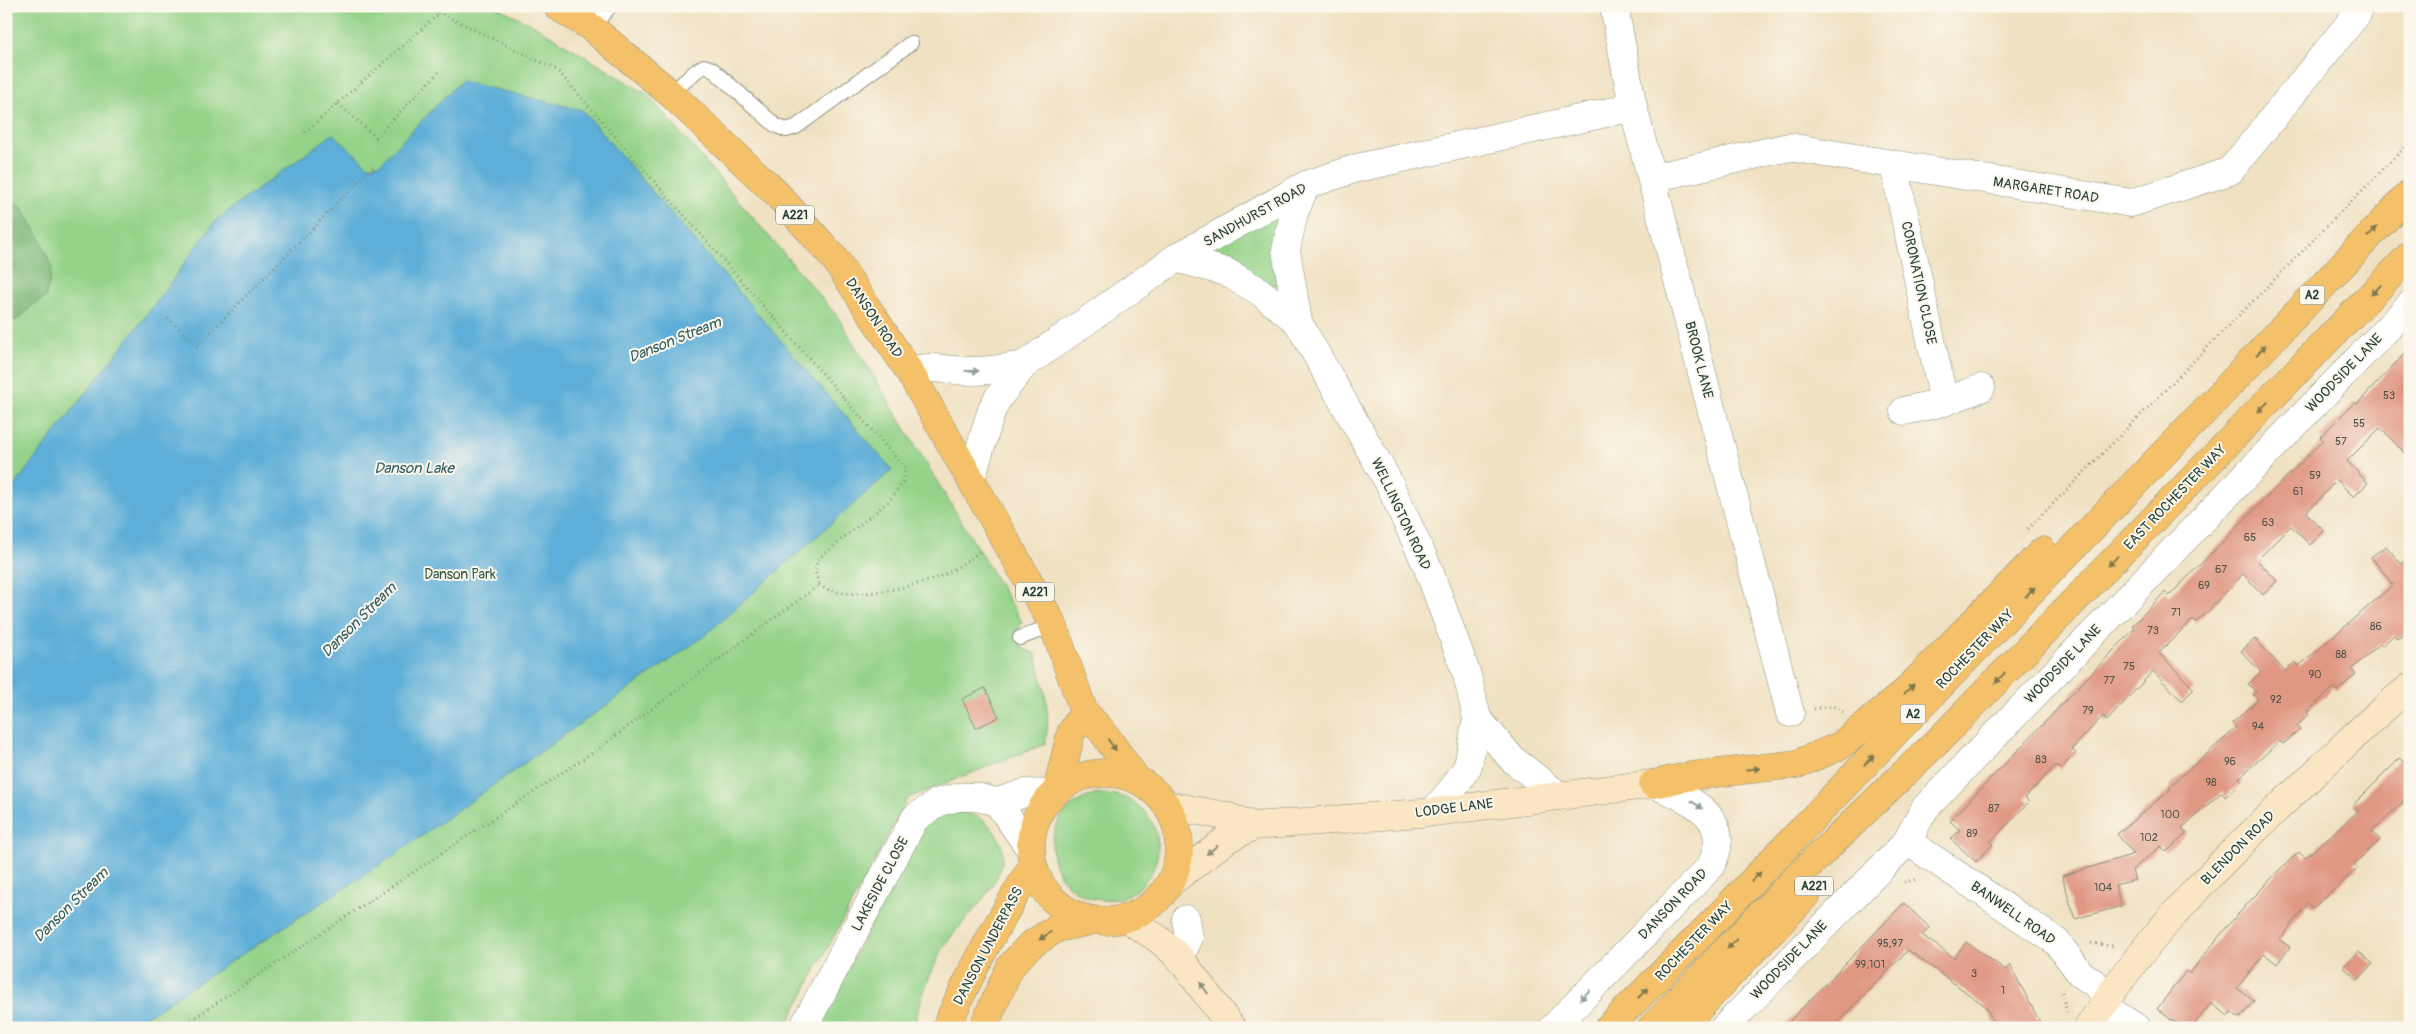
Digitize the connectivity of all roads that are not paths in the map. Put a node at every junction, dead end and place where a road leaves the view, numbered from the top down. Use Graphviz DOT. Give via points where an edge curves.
graph roads {
  1 [pos="557,6"];
  2 [pos="610,6"];
  3 [pos="1614,6"];
  4 [pos="2356,6"];
  5 [pos="592,28"];
  6 [pos="911,43"];
  7 [pos="671,94"];
  8 [pos="1633,106"];
  9 [pos="1894,165"];
  10 [pos="1652,178"];
  11 [pos="1306,185"];
  12 [pos="2410,193"];
  13 [pos="2410,255"];
  14 [pos="1176,258"];
  15 [pos="2410,305"];
  16 [pos="1298,322"];
  17 [pos="1024,365"];
  18 [pos="909,371"];
  19 [pos="1981,388"];
  20 [pos="2216,399"];
  21 [pos="1944,402"];
  22 [pos="1904,410"];
  23 [pos="971,479"];
  24 [pos="1052,625"];
  25 [pos="1020,638"];
  26 [pos="2410,687"];
  27 [pos="1084,712"];
  28 [pos="1790,713"];
  29 [pos="1477,718"];
  30 [pos="1941,738"];
  31 [pos="1137,780"];
  32 [pos="1653,784"];
  33 [pos="1055,792"];
  34 [pos="1558,795"];
  35 [pos="997,802"];
  36 [pos="1166,804"];
  37 [pos="1433,812"];
  38 [pos="1254,826"];
  39 [pos="1908,841"];
  40 [pos="1032,857"];
  41 [pos="1170,883"];
  42 [pos="1127,918"];
  43 [pos="1186,919"];
  44 [pos="1091,920"];
  45 [pos="1179,957"];
  46 [pos="2100,1010"];
  47 [pos="803,1028"];
  48 [pos="946,1028"];
  49 [pos="983,1028"];
  50 [pos="1232,1028"];
  51 [pos="1553,1028"];
  52 [pos="1608,1028"];
  53 [pos="1650,1028"];
  54 [pos="1680,1028"];
  55 [pos="1724,1028"];
  56 [pos="2137,1028"];
  1 -- 5 [label="main road, DANSON ROAD / A221"];
  2 -- 5 [label="lane"];
  3 -- 8 [label="street, BROOK LANE"];
  4 -- 9 [label="street, MARGARET ROAD" via="2357,14 2230,171 2131,203"];
  5 -- 7 [label="main road, DANSON ROAD / A221"];
  6 -- 7 [label="lane" via="796,127 786,130 775,125 712,69 704,66"];
  7 -- 18 [label="main road, DANSON ROAD / A221" via="776,193 835,259"];
  8 -- 10 [label="street, BROOK LANE"];
  8 -- 11 [label="street, SANDHURST ROAD" via="1357,168"];
  9 -- 10 [label="street, MARGARET ROAD" via="1789,147"];
  9 -- 21 [label="street, CORONATION CLOSE"];
  10 -- 28 [label="street, BROOK LANE"];
  11 -- 14 [label="street, SANDHURST ROAD"];
  11 -- 16 [label="street, WELLINGTON ROAD" via="1294,213 1286,250"];
  20 -- 12 [label="main road, A2, one-way"];
  13 -- 30 [label="main road, EAST ROCHESTER WAY, one-way"];
  14 -- 16 [label="street, WELLINGTON ROAD" via="1226,272 1259,291"];
  14 -- 17 [label="street, SANDHURST ROAD"];
  15 -- 39 [label="street, WOODSIDE LANE" via="1926,808"];
  16 -- 29 [label="street, WELLINGTON ROAD" via="1388,481 1428,568 1467,675"];
  18 -- 17 [label="street, SANDHURST ROAD, one-way" via="934,366 982,371"];
  17 -- 23 [label="street, SANDHURST ROAD" via="992,409"];
  18 -- 23 [label="main road, DANSON ROAD / A221"];
  19 -- 21 [label="street"];
  32 -- 20 [label="main road, one-way" via="1691,776 1797,764 1840,746 1905,692 2132,460"];
  52 -- 20 [label="main road, ROCHESTER WAY / A2, one-way"];
  21 -- 22 [label="street"];
  23 -- 24 [label="main road, DANSON ROAD / A221"];
  24 -- 25 [label="lane"];
  24 -- 27 [label="main road, DANSON ROAD / A221"];
  26 -- 46 [label="street, BLENDON ROAD" via="2235,850 2152,941"];
  27 -- 31 [label="main road, DANSON ROAD / A221, one-way" via="1102,731"];
  27 -- 33 [label="main road" via="1071,733"];
  29 -- 34 [label="street, WELLINGTON ROAD" via="1512,758"];
  29 -- 37 [label="street, WELLINGTON ROAD" via="1468,766"];
  30 -- 53 [label="main road, one-way" via="1803,871"];
  30 -- 54 [label="main road, A221" via="1894,802"];
  31 -- 33 [label="main road" via="1117,774 1096,774 1075,779"];
  31 -- 36 [label="main road"];
  32 -- 34 [label="street, LODGE LANE"];
  32 -- 51 [label="street, DANSON ROAD, one-way" via="1693,801 1707,811 1717,832 1718,852 1710,867"];
  33 -- 35 [label="street, LAKESIDE CLOSE" via="1025,793"];
  33 -- 40 [label="main road" via="1041,808 1034,824"];
  34 -- 37 [label="street, LODGE LANE"];
  35 -- 40 [label="street"];
  35 -- 47 [label="street, LAKESIDE CLOSE" via="959,797 939,802 915,818"];
  36 -- 38 [label="street, LODGE LANE" via="1225,816"];
  36 -- 41 [label="main road" via="1176,824 1179,847"];
  37 -- 38 [label="street, LODGE LANE"];
  38 -- 41 [label="street, LODGE LANE, one-way" via="1227,839"];
  39 -- 46 [label="street, BANWELL ROAD" via="2056,942 2080,973"];
  39 -- 55 [label="street, WOODSIDE LANE"];
  40 -- 44 [label="main road" via="1040,885 1053,901 1071,914"];
  40 -- 48 [label="main road, DANSON UNDERPASS" via="961,992"];
  41 -- 42 [label="main road" via="1158,900"];
  42 -- 44 [label="main road" via="1109,922"];
  42 -- 45 [label="street"];
  43 -- 45 [label="street" via="1189,938"];
  44 -- 49 [label="main road, DANSON UNDERPASS, one-way" via="1057,928 1029,946 1010,967"];
  50 -- 45 [label="street, one-way"];
  46 -- 56 [label="street, BANWELL ROAD"];
}
